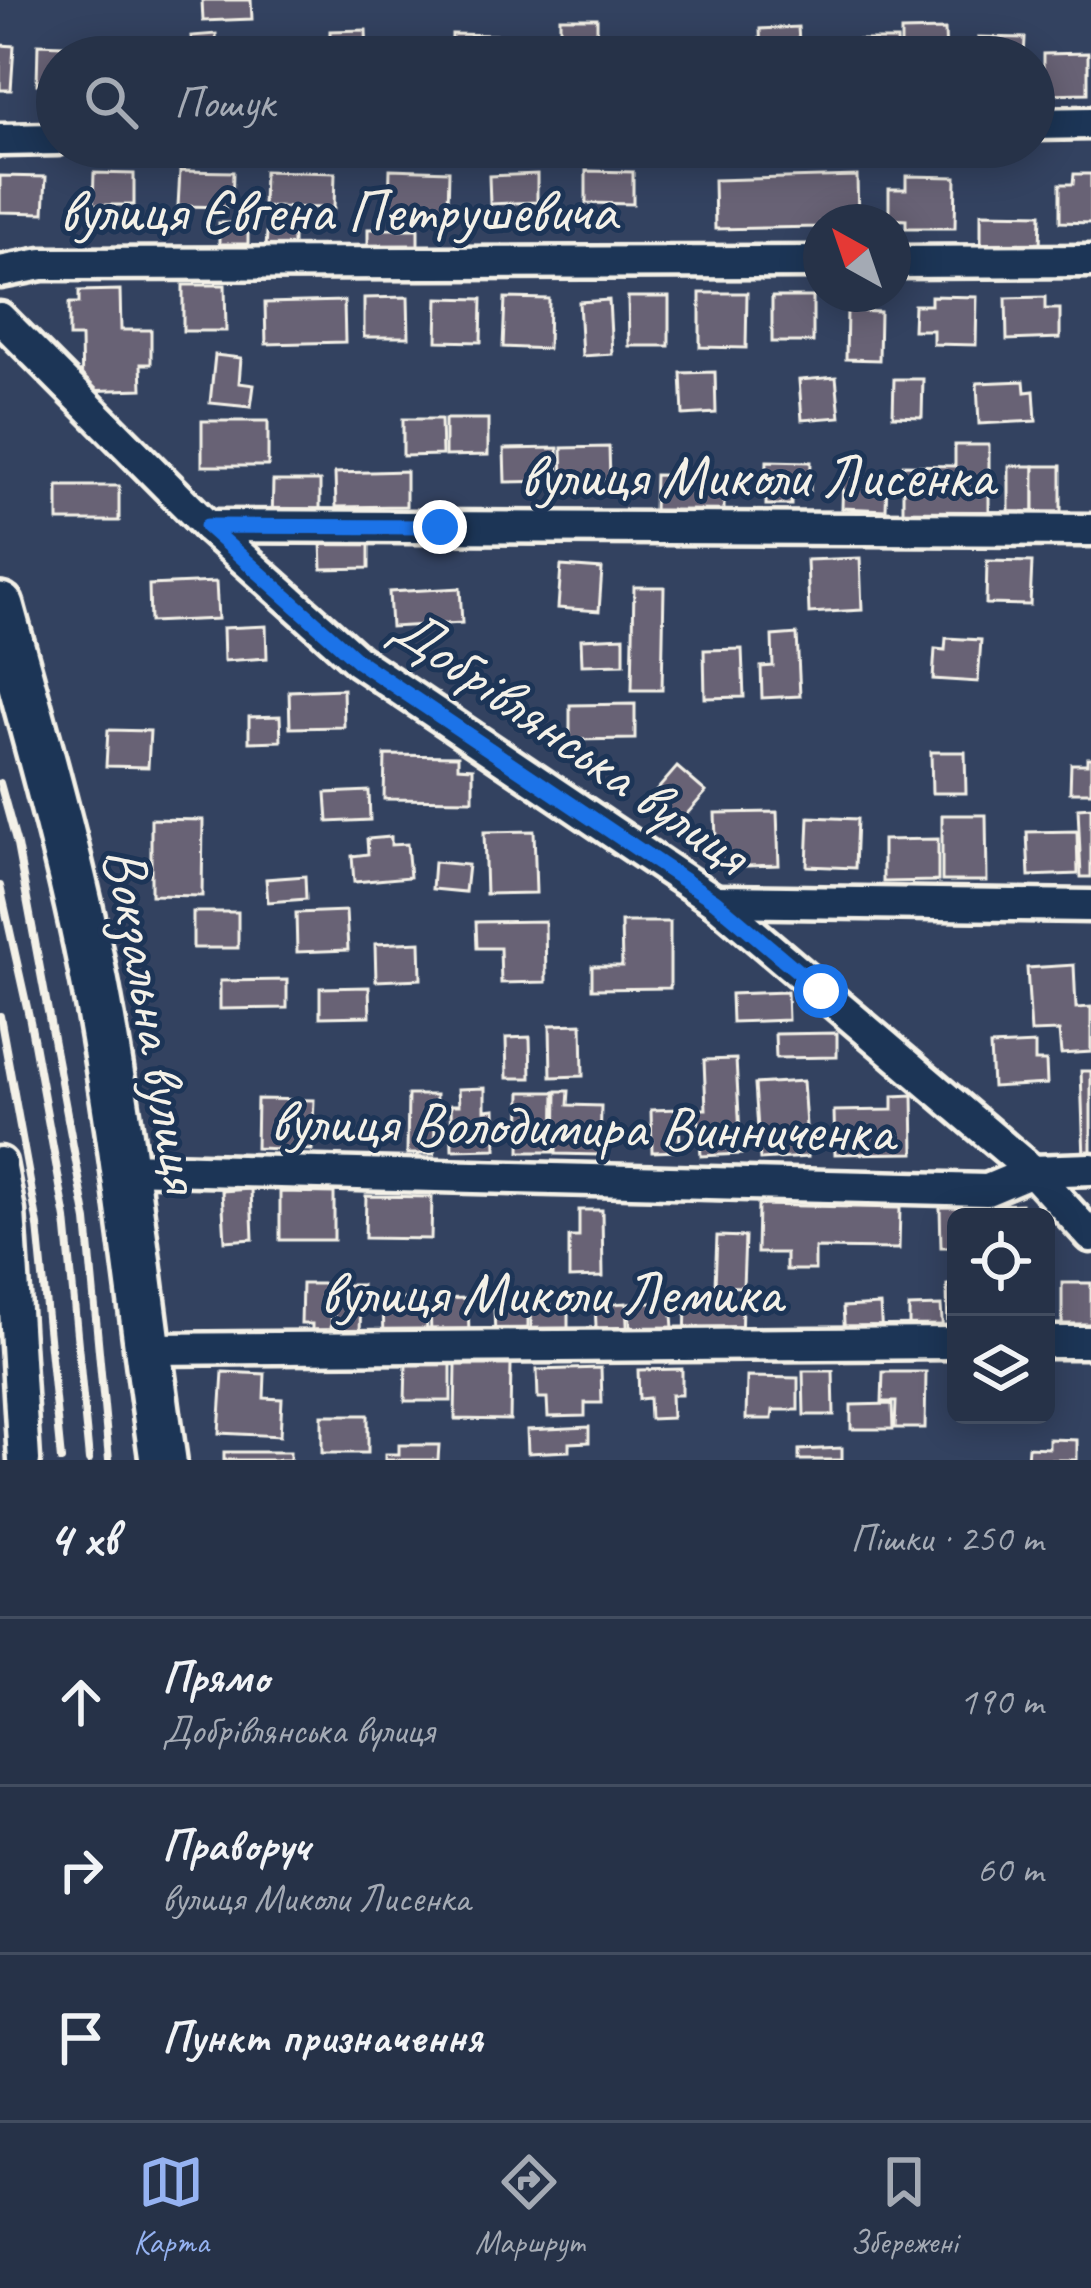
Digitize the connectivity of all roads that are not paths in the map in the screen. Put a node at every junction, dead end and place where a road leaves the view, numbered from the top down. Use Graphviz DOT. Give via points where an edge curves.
graph roads {
  1 [pos="1091,123"];
  2 [pos="1055,124"];
  3 [pos="36,139"];
  4 [pos="0,140"];
  5 [pos="1091,261"];
  6 [pos="803,262"];
  7 [pos="911,262"];
  8 [pos="0,272"];
  9 [pos="0,318"];
  10 [pos="207,526"];
  11 [pos="1091,530"];
  12 [pos="0,606"];
  13 [pos="715,901"];
  14 [pos="1091,906"];
  15 [pos="0,1163"];
  16 [pos="125,1168"];
  17 [pos="1091,1169"];
  18 [pos="1032,1171"];
  19 [pos="1091,1236"];
  20 [pos="1055,1342"];
  21 [pos="1091,1342"];
  22 [pos="947,1343"];
  23 [pos="147,1349"];
  24 [pos="24,1460"];
  25 [pos="163,1460"];
  1 -- 2 [label="street"];
  3 -- 4 [label="street"];
  5 -- 7 [label="street"];
  6 -- 8 [label="street, вулиця Євгена Петрушевича" via="42,264"];
  9 -- 10 [label="street, Добрівлянська вулиця"];
  10 -- 11 [label="street, вулиця Миколи Лисенка"];
  10 -- 13 [label="street, Добрівлянська вулиця" via="358,661"];
  12 -- 16 [label="street, Вокзальна вулиця" via="59,822"];
  13 -- 14 [label="street"];
  13 -- 18 [label="street, Добрівлянська вулиця"];
  15 -- 24 [label="street"];
  16 -- 18 [label="street, вулиця Володимира Винниченка" via="987,1190"];
  16 -- 23 [label="street, Вокзальна вулиця"];
  17 -- 18 [label="street, вулиця Володимира Винниченка"];
  18 -- 19 [label="street, Добрівлянська вулиця"];
  20 -- 21 [label="street"];
  22 -- 23 [label="street, вулиця Миколи Лемика"];
  23 -- 25 [label="street, Вокзальна вулиця"];
}
